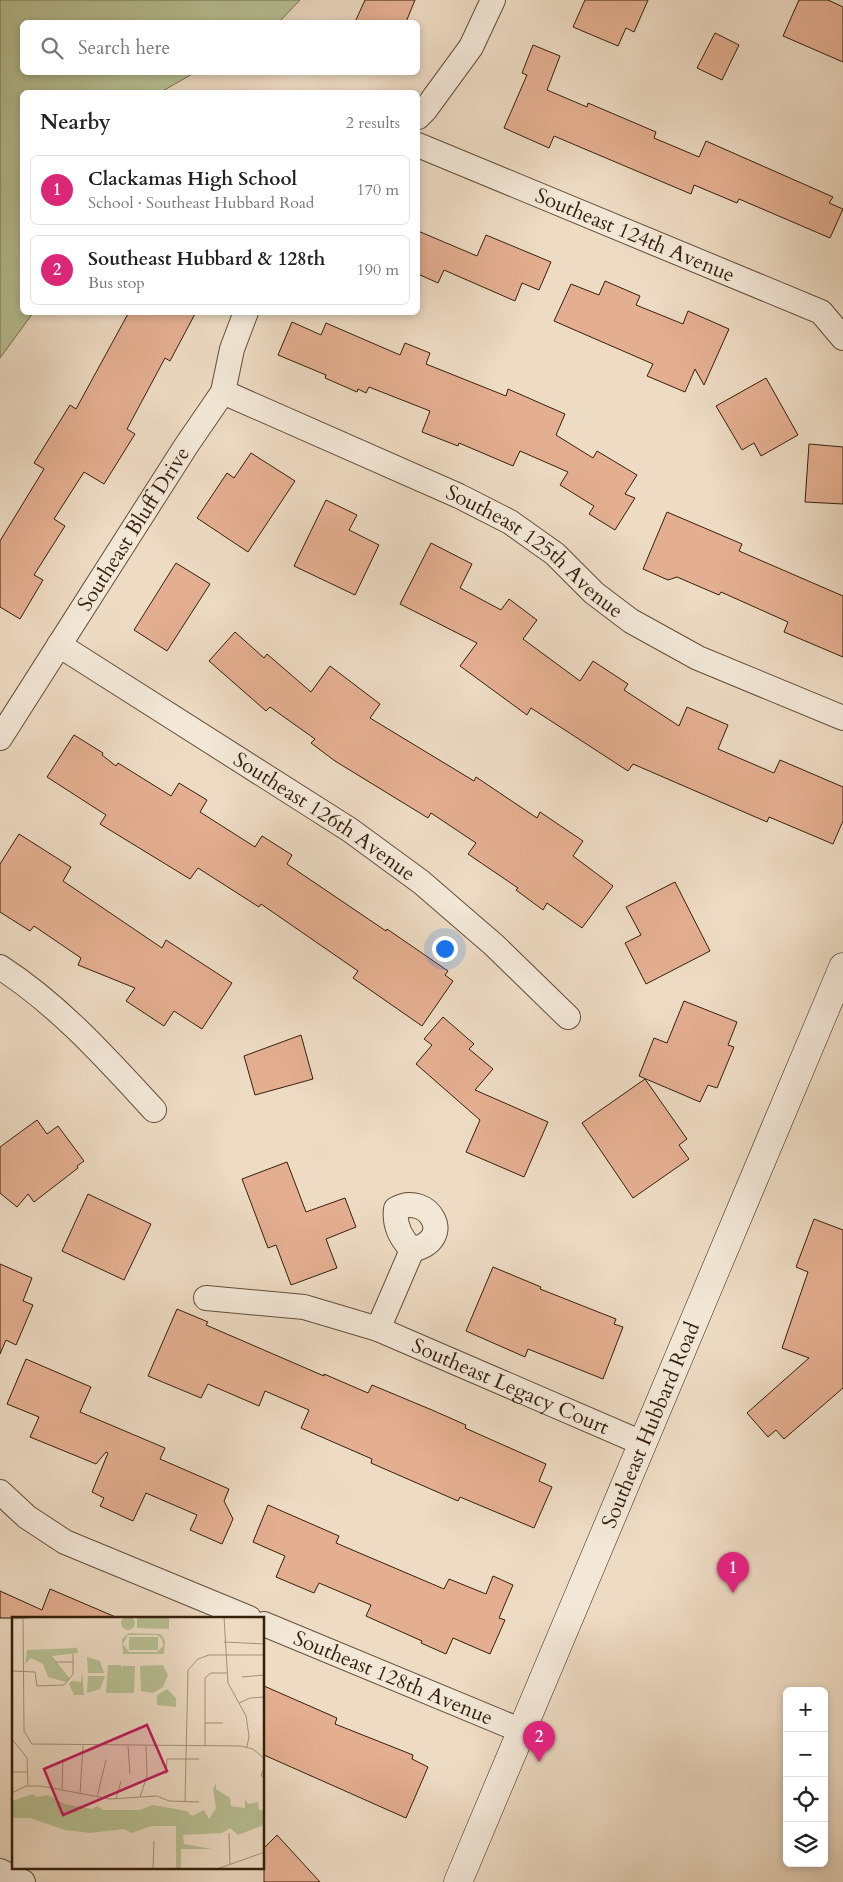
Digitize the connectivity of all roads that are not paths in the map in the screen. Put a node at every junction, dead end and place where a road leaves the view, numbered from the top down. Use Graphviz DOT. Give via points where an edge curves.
graph roads {
  1 [pos="493,0"];
  2 [pos="420,115"];
  3 [pos="420,145"];
  4 [pos="245,315"];
  5 [pos="843,338"];
  6 [pos="223,392"];
  7 [pos="59,645"];
  8 [pos="843,718"];
  9 [pos="0,738"];
  10 [pos="0,967"];
  11 [pos="843,967"];
  12 [pos="568,1017"];
  13 [pos="154,1110"];
  14 [pos="412,1250"];
  15 [pos="206,1298"];
  16 [pos="378,1328"];
  17 [pos="642,1443"];
  18 [pos="0,1492"];
  19 [pos="248,1617"];
  20 [pos="265,1624"];
  21 [pos="522,1731"];
  22 [pos="0,1871"];
  23 [pos="23,1882"];
  24 [pos="458,1882"];
  1 -- 2 [label="street" via="471,47"];
  3 -- 5 [label="street, Southeast 124th Avenue" via="821,312"];
  4 -- 6 [label="street, Southeast Bluff Drive" via="232,349"];
  6 -- 7 [label="street, Southeast Bluff Drive"];
  6 -- 8 [label="street, Southeast 125th Avenue" via="459,496 510,522 555,554 594,592 631,621 698,658"];
  7 -- 9 [label="street, Southeast Bluff Drive"];
  7 -- 12 [label="street, Southeast 126th Avenue" via="350,830 421,882 494,945"];
  10 -- 13 [label="street" via="62,1013"];
  11 -- 17 [label="main road, Southeast Hubbard Road"];
  14 -- 16 [label="street"];
  15 -- 16 [label="street, Southeast Legacy Court" via="304,1307"];
  16 -- 17 [label="street, Southeast Legacy Court"];
  17 -- 21 [label="main road, Southeast Hubbard Road"];
  18 -- 19 [label="street" via="27,1517 65,1542"];
  20 -- 21 [label="street, Southeast 128th Avenue"];
  21 -- 24 [label="main road, Southeast Hubbard Road"];
  22 -- 23 [label="street"];
}
